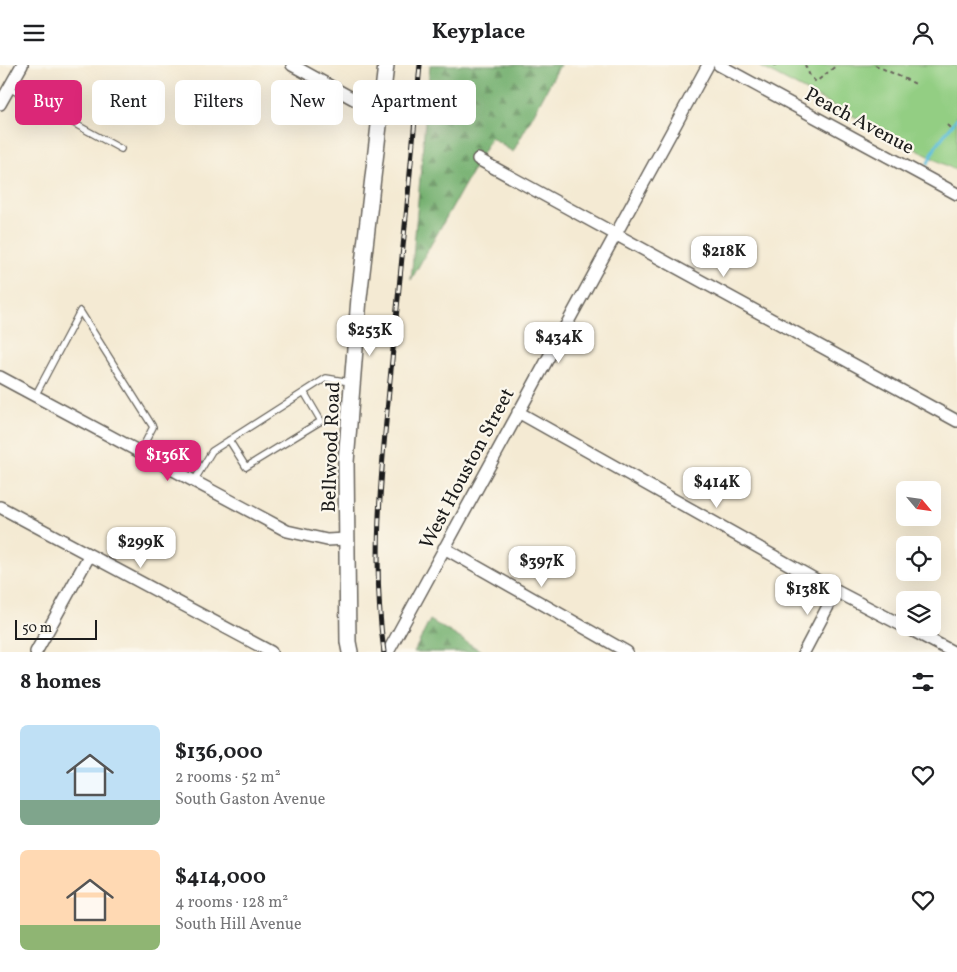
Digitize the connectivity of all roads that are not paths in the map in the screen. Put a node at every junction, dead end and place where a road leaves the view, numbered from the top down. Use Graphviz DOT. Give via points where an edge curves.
graph roads {
  1 [pos="22,65"];
  2 [pos="292,65"];
  3 [pos="386,65"];
  4 [pos="708,65"];
  5 [pos="718,65"];
  6 [pos="384,80"];
  7 [pos="9,88"];
  8 [pos="353,99"];
  9 [pos="0,104"];
  10 [pos="378,125"];
  11 [pos="121,149"];
  12 [pos="478,159"];
  13 [pos="957,194"];
  14 [pos="615,232"];
  15 [pos="0,377"];
  16 [pos="353,382"];
  17 [pos="304,392"];
  18 [pos="35,396"];
  19 [pos="518,412"];
  20 [pos="957,421"];
  21 [pos="229,440"];
  22 [pos="140,452"];
  23 [pos="194,481"];
  24 [pos="0,507"];
  25 [pos="347,539"];
  26 [pos="444,547"];
  27 [pos="89,556"];
  28 [pos="836,591"];
  29 [pos="896,622"];
  30 [pos="923,636"];
  31 [pos="36,652"];
  32 [pos="271,652"];
  33 [pos="350,652"];
  34 [pos="388,652"];
  35 [pos="627,652"];
  36 [pos="804,652"];
  37 [pos="953,652"];
  1 -- 7 [label="street"];
  2 -- 8 [label="street"];
  3 -- 6 [label="street, Bellwood Road"];
  4 -- 14 [label="street, West Houston Street"];
  5 -- 13 [label="street, Peach Avenue"];
  7 -- 9 [label="street"];
  7 -- 11 [label="lane"];
  10 -- 16 [label="street, Bellwood Road"];
  12 -- 14 [label="street"];
  14 -- 19 [label="street, West Houston Street"];
  14 -- 20 [label="street"];
  15 -- 18 [label="street"];
  16 -- 17 [label="lane" via="326,378"];
  16 -- 25 [label="street, Bellwood Road" via="346,462"];
  17 -- 21 [label="lane"];
  17 -- 21 [label="lane" via="321,421 246,467"];
  18 -- 22 [label="street"];
  18 -- 22 [label="lane" via="80,311 153,427"];
  19 -- 26 [label="street, West Houston Street"];
  19 -- 28 [label="street"];
  21 -- 23 [label="lane" via="212,451"];
  22 -- 23 [label="street"];
  23 -- 25 [label="street" via="287,531 328,540"];
  24 -- 27 [label="street"];
  25 -- 33 [label="street, Bellwood Road"];
  26 -- 34 [label="street, West Houston Street"];
  26 -- 35 [label="street"];
  27 -- 31 [label="street"];
  27 -- 32 [label="street"];
  28 -- 29 [label="street"];
  28 -- 36 [label="street"];
  30 -- 37 [label="street"];
}
